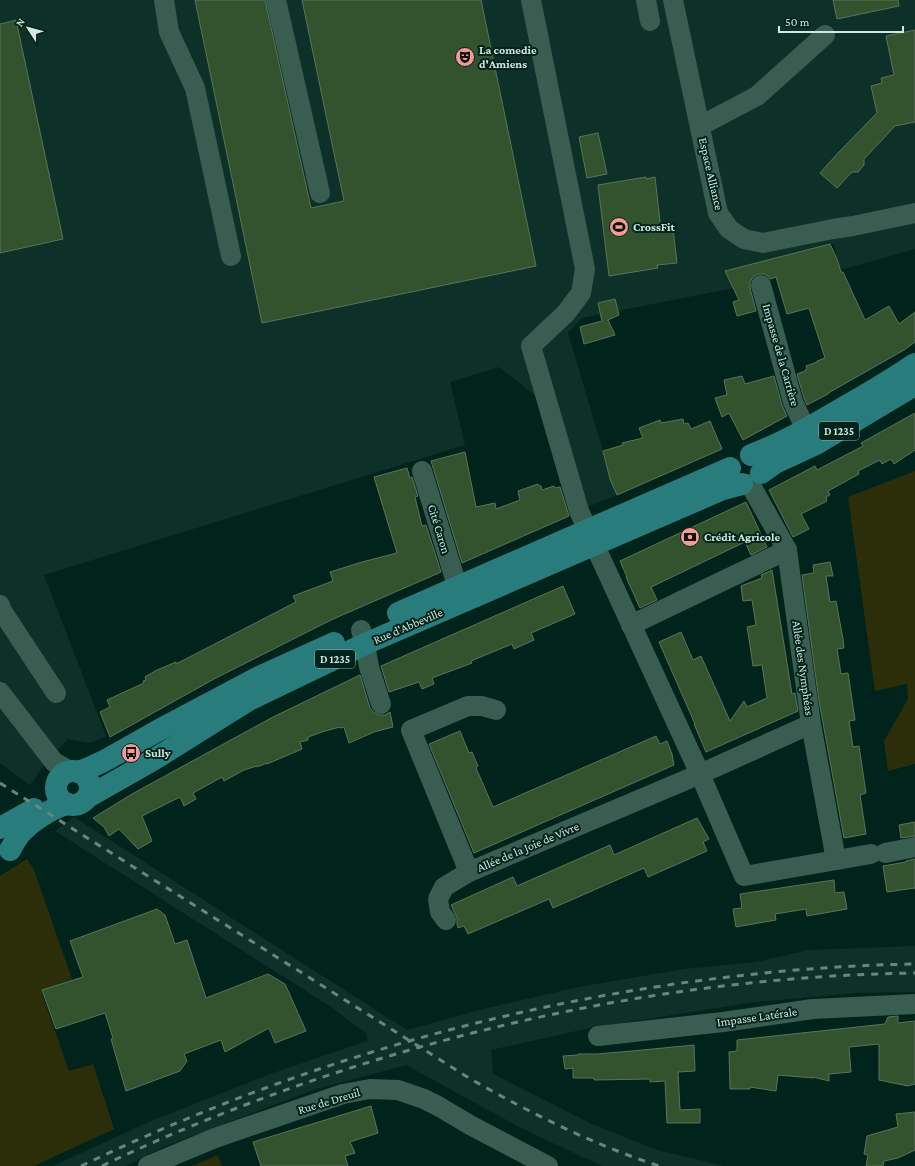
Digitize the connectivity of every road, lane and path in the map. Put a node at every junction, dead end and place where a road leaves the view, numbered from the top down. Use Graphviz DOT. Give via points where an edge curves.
graph roads {
  1 [pos="164,0"];
  2 [pos="276,0"];
  3 [pos="531,0"];
  4 [pos="646,0"];
  5 [pos="673,0"];
  6 [pos="650,21"];
  7 [pos="825,35"];
  8 [pos="700,126"];
  9 [pos="320,193"];
  10 [pos="915,213"];
  11 [pos="231,256"];
  12 [pos="761,285"];
  13 [pos="912,373"];
  14 [pos="810,437"];
  15 [pos="422,471"];
  16 [pos="746,472"];
  17 [pos="591,537"];
  18 [pos="787,550"];
  19 [pos="459,595"];
  20 [pos="0,605"];
  21 [pos="631,625"];
  22 [pos="363,637"];
  23 [pos="0,692"];
  24 [pos="56,693"];
  25 [pos="381,704"];
  26 [pos="496,710"];
  27 [pos="811,724"];
  28 [pos="700,774"];
  29 [pos="61,791"];
  30 [pos="0,828"];
  31 [pos="915,847"];
  32 [pos="5,855"];
  33 [pos="836,860"];
  34 [pos="470,872"];
  35 [pos="446,920"];
  36 [pos="915,1004"];
  37 [pos="598,1036"];
  38 [pos="148,1166"];
  39 [pos="548,1166"];
  1 -- 11 [label="street" via="169,32 195,88"];
  2 -- 9 [label="street"];
  3 -- 17 [label="street" via="585,269 581,293 566,313 531,346 579,511"];
  4 -- 6 [label="street"];
  5 -- 8 [label="street, Espace Alliance"];
  7 -- 8 [label="street" via="757,96"];
  8 -- 10 [label="street, Espace Alliance" via="718,213 729,229 744,239 763,243"];
  12 -- 14 [label="street, Impasse de la Carrière" via="793,402"];
  13 -- 14 [label="main road, Rue d'Abbeville / D 1235"];
  14 -- 16 [label="main road, Rue d'Abbeville / D 1235" via="775,463"];
  15 -- 19 [label="street, Cité Caron"];
  16 -- 17 [label="main road, Rue d'Abbeville / D 1235" via="723,488"];
  16 -- 18 [label="street, Allée des Nymphéas"];
  17 -- 19 [label="main road, Rue d'Abbeville / D 1235"];
  17 -- 21 [label="street"];
  18 -- 21 [label="street"];
  18 -- 27 [label="street, Allée des Nymphéas"];
  19 -- 22 [label="main road, Rue d'Abbeville / D 1235"];
  20 -- 24 [label="street"];
  21 -- 28 [label="street"];
  22 -- 25 [label="street"];
  22 -- 29 [label="main road, Rue d'Abbeville / D 1235" via="249,700 153,760"];
  23 -- 29 [label="street"];
  26 -- 34 [label="street, Allée de la Joie de Vivre" via="468,706 411,730"];
  27 -- 28 [label="street, Allée de la Joie de Vivre"];
  27 -- 33 [label="street, Allée des Nymphéas"];
  28 -- 33 [label="street" via="744,876"];
  28 -- 34 [label="street, Allée de la Joie de Vivre"];
  29 -- 30 [label="main road, Rue d'Abbeville"];
  29 -- 32 [label="main road, Rue d'Abbeville"];
  30 -- 32 [label="main road" via="9,837 10,844"];
  31 -- 33 [label="street"];
  34 -- 35 [label="street" via="444,887 438,899 440,912"];
  36 -- 37 [label="street, Impasse Latérale" via="813,1009"];
  38 -- 39 [label="street, Rue de Dreuil" via="215,1138 343,1094 370,1088 398,1090 424,1099"];
}
